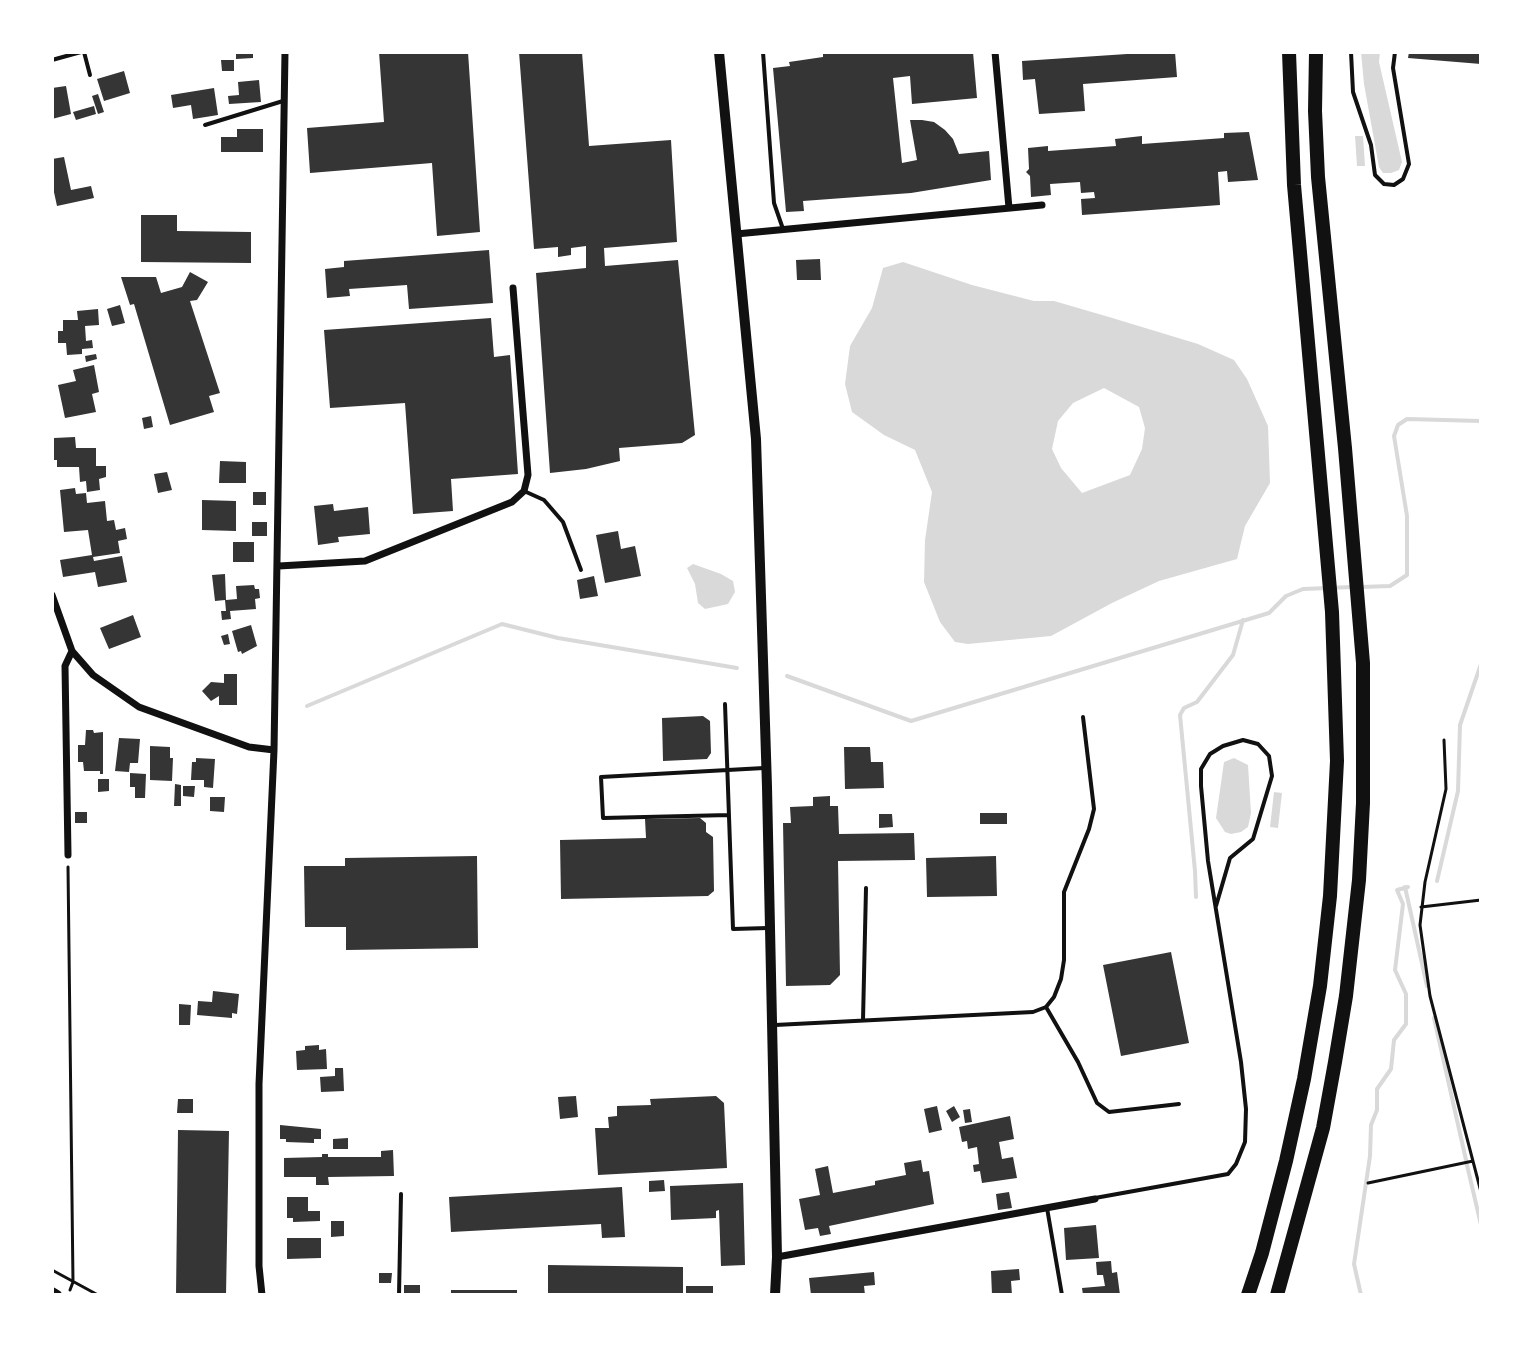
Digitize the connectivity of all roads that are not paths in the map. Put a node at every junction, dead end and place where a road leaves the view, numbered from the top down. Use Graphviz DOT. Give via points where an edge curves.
graph roads {
  1 [pos="83,52"];
  2 [pos="285,52"];
  3 [pos="719,52"];
  4 [pos="763,52"];
  5 [pos="995,52"];
  6 [pos="1289,52"];
  7 [pos="1316,52"];
  8 [pos="1351,52"];
  9 [pos="1395,52"];
  10 [pos="52,60"];
  11 [pos="90,75"];
  12 [pos="285,101"];
  13 [pos="205,125"];
  14 [pos="1042,205"];
  15 [pos="1009,208"];
  16 [pos="783,229"];
  17 [pos="736,234"];
  18 [pos="513,288"];
  19 [pos="524,491"];
  20 [pos="279,566"];
  21 [pos="581,570"];
  22 [pos="52,595"];
  23 [pos="72,651"];
  24 [pos="725,704"];
  25 [pos="1083,717"];
  26 [pos="274,750"];
  27 [pos="767,768"];
  28 [pos="727,770"];
  29 [pos="729,815"];
  30 [pos="68,855"];
  31 [pos="866,888"];
  32 [pos="1216,906"];
  33 [pos="770,928"];
  34 [pos="1046,1007"];
  35 [pos="863,1020"];
  36 [pos="772,1025"];
  37 [pos="1179,1104"];
  38 [pos="401,1194"];
  39 [pos="1095,1199"];
  40 [pos="1047,1208"];
  41 [pos="777,1257"];
  42 [pos="262,1295"];
  43 [pos="399,1295"];
  44 [pos="775,1295"];
  45 [pos="1062,1295"];
  46 [pos="1248,1295"];
  47 [pos="1277,1295"];
  1 -- 10 [label="lane"];
  1 -- 11 [label="lane"];
  2 -- 12 [label="street"];
  3 -- 17 [label="main road"];
  4 -- 16 [label="lane" via="774,203"];
  5 -- 15 [label="street"];
  6 -- 46 [label="highway" via="1294,185 1332,612 1337,761 1320,986 1286,1161"];
  7 -- 47 [label="highway" via="1318,177 1359,610 1363,803 1346,996 1323,1128"];
  8 -- 9 [label="lane" via="1353,92 1375,175 1394,185 1409,164"];
  12 -- 13 [label="lane"];
  12 -- 20 [label="street"];
  14 -- 15 [label="street"];
  15 -- 16 [label="street"];
  16 -- 17 [label="street"];
  17 -- 27 [label="main road" via="756,439"];
  18 -- 19 [label="street" via="528,475"];
  19 -- 20 [label="street" via="512,502 365,561"];
  19 -- 21 [label="lane" via="544,500 563,522"];
  20 -- 26 [label="street"];
  22 -- 23 [label="street"];
  23 -- 26 [label="street" via="93,675 139,707 249,747"];
  23 -- 30 [label="street" via="65,666"];
  24 -- 28 [label="lane"];
  25 -- 34 [label="lane" via="1094,809 1064,892 1064,960"];
  26 -- 42 [label="street" via="259,1084"];
  27 -- 28 [label="lane"];
  27 -- 33 [label="main road"];
  28 -- 29 [label="lane"];
  28 -- 29 [label="lane" via="601,777 603,818"];
  29 -- 33 [label="lane" via="733,929"];
  31 -- 35 [label="lane"];
  32 -- 32 [label="lane" via="1230,858 1253,839 1272,776 1269,756 1258,744 1243,740 1210,754 1201,769"];
  32 -- 39 [label="lane" via="1246,1109 1245,1142 1236,1164 1228,1174"];
  33 -- 36 [label="main road"];
  34 -- 35 [label="lane" via="1033,1012"];
  34 -- 37 [label="lane" via="1097,1103 1109,1112"];
  35 -- 36 [label="lane"];
  36 -- 41 [label="main road"];
  38 -- 43 [label="lane"];
  39 -- 40 [label="street"];
  40 -- 41 [label="street"];
  40 -- 45 [label="lane"];
  41 -- 44 [label="main road"];
}
